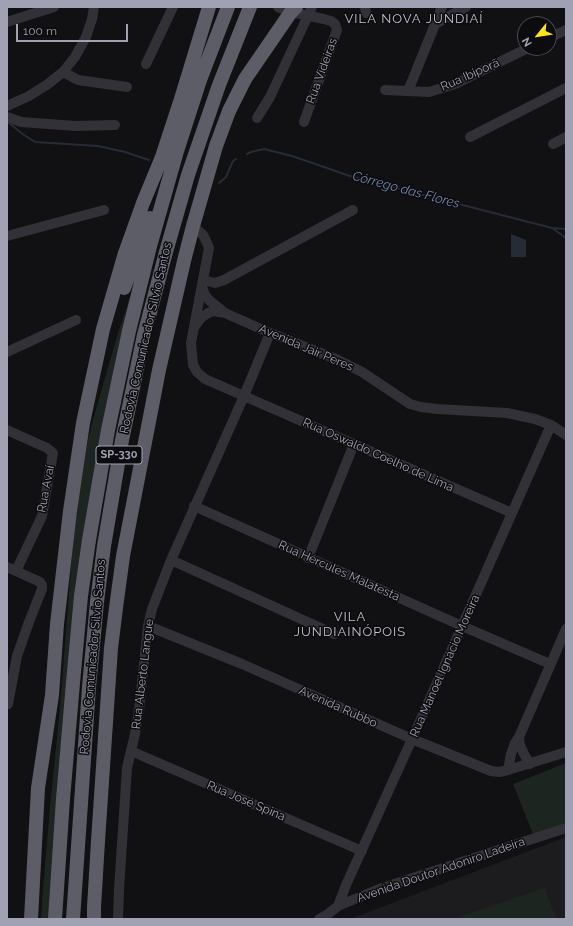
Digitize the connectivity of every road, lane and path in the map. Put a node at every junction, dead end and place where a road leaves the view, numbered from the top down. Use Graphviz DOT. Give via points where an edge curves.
graph roads {
  1 [pos="54,7"];
  2 [pos="94,7"];
  3 [pos="173,7"];
  4 [pos="209,7"];
  5 [pos="228,7"];
  6 [pos="250,7"];
  7 [pos="442,7"];
  8 [pos="466,7"];
  9 [pos="286,9"];
  10 [pos="310,11"];
  11 [pos="7,22"];
  12 [pos="435,24"];
  13 [pos="517,53"];
  14 [pos="146,64"];
  15 [pos="63,72"];
  16 [pos="127,87"];
  17 [pos="566,88"];
  18 [pos="385,90"];
  19 [pos="408,91"];
  20 [pos="7,106"];
  21 [pos="7,117"];
  22 [pos="257,118"];
  23 [pos="304,122"];
  24 [pos="115,125"];
  25 [pos="470,136"];
  26 [pos="566,137"];
  27 [pos="553,144"];
  28 [pos="177,150"];
  29 [pos="104,210"];
  30 [pos="353,210"];
  31 [pos="193,226"];
  32 [pos="7,236"];
  33 [pos="202,284"];
  34 [pos="225,313"];
  35 [pos="76,320"];
  36 [pos="194,328"];
  37 [pos="270,333"];
  38 [pos="7,352"];
  39 [pos="244,396"];
  40 [pos="83,423"];
  41 [pos="551,425"];
  42 [pos="7,430"];
  43 [pos="566,435"];
  44 [pos="354,444"];
  45 [pos="194,506"];
  46 [pos="512,513"];
  47 [pos="308,558"];
  48 [pos="171,560"];
  49 [pos="12,569"];
  50 [pos="148,626"];
  51 [pos="462,626"];
  52 [pos="566,629"];
  53 [pos="334,634"];
  54 [pos="550,664"];
  55 [pos="10,705"];
  56 [pos="519,736"];
  57 [pos="412,740"];
  58 [pos="131,751"];
  59 [pos="566,752"];
  60 [pos="530,764"];
  61 [pos="508,770"];
  62 [pos="566,828"];
  63 [pos="357,849"];
  64 [pos="346,885"];
  65 [pos="33,886"];
  66 [pos="379,889"];
  67 [pos="338,906"];
  68 [pos="26,919"];
  69 [pos="31,919"];
  70 [pos="55,919"];
  71 [pos="73,919"];
  72 [pos="94,919"];
  73 [pos="118,919"];
  74 [pos="319,919"];
  1 -- 11 [label="street"];
  2 -- 15 [label="street" via="86,37"];
  3 -- 14 [label="street"];
  4 -- 40 [label="highway" via="165,150 125,254 103,329"];
  5 -- 28 [label="highway, Rodovia Comunicador Silvio Santos / SP-330"];
  6 -- 71 [label="highway, Rodovia Comunicador Silvio Santos / SP-330" via="219,86 184,189 144,335 122,440 96,610"];
  7 -- 12 [label="street"];
  8 -- 12 [label="street"];
  9 -- 10 [label="street"];
  9 -- 31 [label="highway" via="229,111 209,168"];
  10 -- 22 [label="street" via="270,98"];
  10 -- 23 [label="street, Rua Videiras" via="331,21 337,30"];
  12 -- 19 [label="street"];
  13 -- 19 [label="street, Rua Ibiporã" via="455,84 429,92"];
  15 -- 16 [label="street" via="78,80"];
  15 -- 20 [label="street" via="29,96"];
  17 -- 25 [label="street"];
  18 -- 19 [label="street, Rua Ibiporã"];
  21 -- 24 [label="street" via="21,122 76,126"];
  26 -- 27 [label="street"];
  28 -- 40 [label="highway" via="111,326 93,396"];
  28 -- 70 [label="highway, Rodovia Comunicador Silvio Santos / SP-330" via="129,331 108,430 89,540 72,691"];
  29 -- 32 [label="street"];
  30 -- 33 [label="street" via="224,280"];
  31 -- 33 [label="street" via="209,248"];
  31 -- 72 [label="highway" via="160,370 123,556 111,648"];
  33 -- 34 [label="street, Avenida Jair Peres" via="205,295"];
  33 -- 36 [label="street"];
  34 -- 36 [label="street, Avenida Jair Peres" via="208,313"];
  34 -- 37 [label="street, Avenida Jair Peres"];
  35 -- 38 [label="street"];
  36 -- 39 [label="street" via="191,342 193,365 197,372 205,379"];
  37 -- 39 [label="street, Rua Alberto Langue"];
  37 -- 41 [label="street, Avenida Jair Peres" via="362,372 410,404 429,408 507,413"];
  39 -- 44 [label="street, Rua Oswaldo Coelho de Lima"];
  39 -- 45 [label="street, Rua Alberto Langue"];
  40 -- 65 [label="highway" via="57,624 52,695 38,788"];
  41 -- 43 [label="street, Avenida Jair Peres"];
  41 -- 46 [label="street, Rua Manoel Ignácio Moreira"];
  42 -- 49 [label="street, Rua Avaí" via="47,448 52,454 42,516"];
  44 -- 46 [label="street, Rua Oswaldo Coelho de Lima"];
  44 -- 47 [label="street"];
  45 -- 47 [label="street, Rua Hércules Malatesta"];
  45 -- 48 [label="street, Rua Alberto Langue"];
  46 -- 51 [label="street, Rua Manoel Ignácio Moreira"];
  47 -- 51 [label="street, Rua Hércules Malatesta"];
  48 -- 50 [label="street, Rua Alberto Langue"];
  48 -- 53 [label="street"];
  49 -- 55 [label="street" via="40,582 42,588 16,656"];
  50 -- 57 [label="street, Avenida Rubbo" via="242,664"];
  50 -- 58 [label="street, Rua Alberto Langue" via="139,710"];
  51 -- 54 [label="street, Rua Hércules Malatesta"];
  51 -- 57 [label="street, Rua Manoel Ignácio Moreira"];
  52 -- 54 [label="street"];
  54 -- 56 [label="street"];
  56 -- 60 [label="street" via="520,745"];
  56 -- 61 [label="street" via="511,754"];
  57 -- 61 [label="street, Avenida Rubbo" via="478,767 499,772"];
  57 -- 63 [label="street, Rua Manoel Ignácio Moreira" via="367,839"];
  58 -- 63 [label="street, Rua José Spina"];
  58 -- 73 [label="street, Rua Alberto Langue" via="127,768"];
  59 -- 60 [label="street, Avenida Rubbo"];
  60 -- 61 [label="street, Avenida Rubbo"];
  62 -- 66 [label="street, Avenida Doutor Adoniro Ladeira"];
  63 -- 64 [label="street, Rua Manoel Ignácio Moreira"];
  64 -- 66 [label="street" via="356,892"];
  64 -- 67 [label="street, Rua Manoel Ignácio Moreira"];
  65 -- 68 [label="street"];
  65 -- 69 [label="highway"];
  66 -- 67 [label="street, Avenida Doutor Adoniro Ladeira"];
  67 -- 74 [label="street, Avenida Doutor Adoniro Ladeira"];
}
